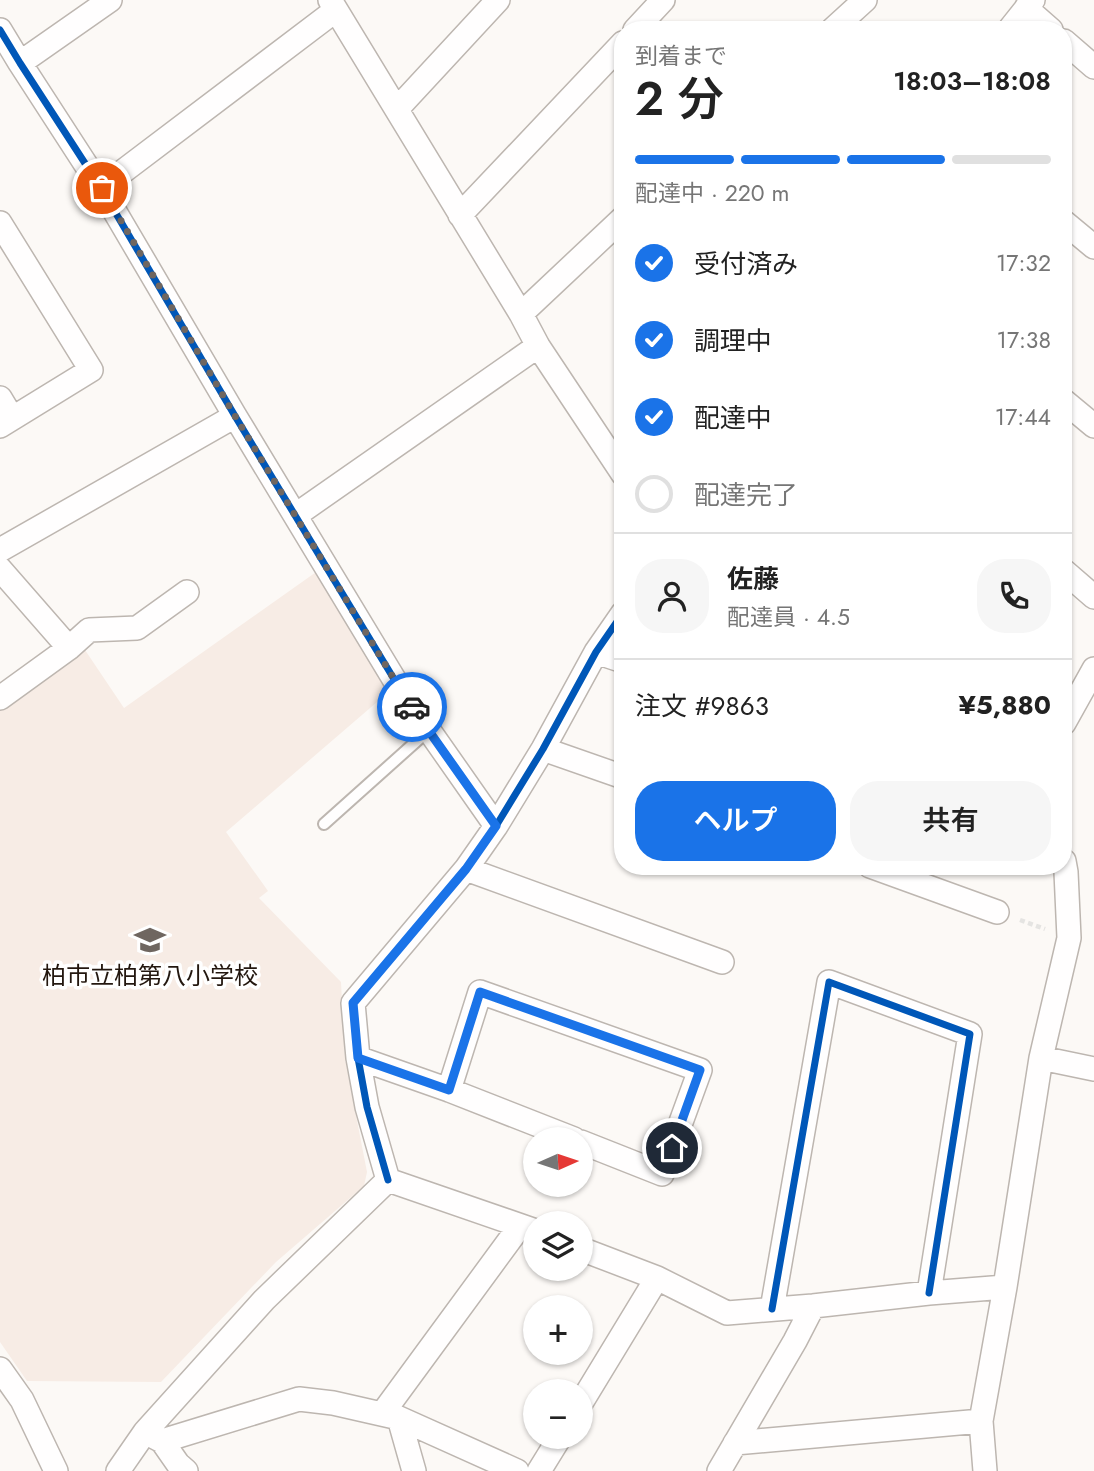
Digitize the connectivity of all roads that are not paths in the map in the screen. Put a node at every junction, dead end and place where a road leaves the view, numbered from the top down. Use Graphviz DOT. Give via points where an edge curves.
graph roads {
  1 [pos="110,0"];
  2 [pos="498,0"];
  3 [pos="663,0"];
  4 [pos="865,0"];
  5 [pos="1029,4"];
  6 [pos="333,5"];
  7 [pos="643,21"];
  8 [pos="842,21"];
  9 [pos="1016,21"];
  10 [pos="1043,21"];
  11 [pos="0,30"];
  12 [pos="1072,48"];
  13 [pos="614,52"];
  14 [pos="20,63"];
  15 [pos="1094,67"];
  16 [pos="397,109"];
  17 [pos="102,188"];
  18 [pos="460,215"];
  19 [pos="0,223"];
  20 [pos="614,227"];
  21 [pos="1072,229"];
  22 [pos="1094,247"];
  23 [pos="521,314"];
  24 [pos="538,346"];
  25 [pos="0,398"];
  26 [pos="1072,408"];
  27 [pos="235,416"];
  28 [pos="6,422"];
  29 [pos="1094,426"];
  30 [pos="614,460"];
  31 [pos="296,515"];
  32 [pos="0,550"];
  33 [pos="0,569"];
  34 [pos="1072,578"];
  35 [pos="187,592"];
  36 [pos="1094,597"];
  37 [pos="614,626"];
  38 [pos="69,648"];
  39 [pos="596,652"];
  40 [pos="614,658"];
  41 [pos="1094,669"];
  42 [pos="0,698"];
  43 [pos="1072,709"];
  44 [pos="429,730"];
  45 [pos="544,749"];
  46 [pos="614,775"];
  47 [pos="324,824"];
  48 [pos="496,826"];
  49 [pos="466,869"];
  50 [pos="895,875"];
  51 [pos="1066,875"];
  52 [pos="997,912"];
  53 [pos="722,961"];
  54 [pos="358,1058"];
  55 [pos="1041,1058"];
  56 [pos="1094,1069"];
  57 [pos="449,1090"];
  58 [pos="543,1127"];
  59 [pos="593,1147"];
  60 [pos="388,1180"];
  61 [pos="523,1227"];
  62 [pos="523,1236"];
  63 [pos="593,1254"];
  64 [pos="657,1278"];
  65 [pos="1005,1287"];
  66 [pos="929,1293"];
  67 [pos="813,1306"];
  68 [pos="772,1309"];
  69 [pos="0,1369"];
  70 [pos="593,1383"];
  71 [pos="390,1416"];
  72 [pos="981,1421"];
  73 [pos="153,1437"];
  74 [pos="735,1443"];
  75 [pos="553,1449"];
  76 [pos="56,1471"];
  77 [pos="118,1471"];
  78 [pos="186,1471"];
  79 [pos="414,1471"];
  80 [pos="517,1471"];
  81 [pos="540,1471"];
  82 [pos="719,1471"];
  83 [pos="985,1471"];
  1 -- 14 [label="street"];
  2 -- 16 [label="street"];
  3 -- 7 [label="street"];
  4 -- 8 [label="street"];
  5 -- 9 [label="street"];
  5 -- 10 [label="street"];
  6 -- 16 [label="street"];
  6 -- 17 [label="street"];
  11 -- 14 [label="street"];
  12 -- 15 [label="street"];
  13 -- 18 [label="street"];
  14 -- 17 [label="street"];
  16 -- 18 [label="street"];
  17 -- 27 [label="street"];
  18 -- 23 [label="street"];
  19 -- 28 [label="street" via="90,370"];
  20 -- 23 [label="street"];
  21 -- 22 [label="street"];
  23 -- 24 [label="street"];
  24 -- 30 [label="street"];
  24 -- 31 [label="street"];
  25 -- 28 [label="street"];
  26 -- 29 [label="street"];
  27 -- 31 [label="street"];
  27 -- 32 [label="street"];
  31 -- 44 [label="street"];
  33 -- 38 [label="street"];
  34 -- 36 [label="street"];
  35 -- 38 [label="street" via="137,628 89,630"];
  37 -- 39 [label="street"];
  38 -- 42 [label="street"];
  39 -- 40 [label="street"];
  39 -- 45 [label="street"];
  41 -- 43 [label="street"];
  44 -- 47 [label="lane"];
  44 -- 48 [label="street"];
  45 -- 46 [label="street"];
  45 -- 48 [label="street"];
  48 -- 49 [label="street"];
  49 -- 53 [label="street"];
  49 -- 54 [label="street" via="353,1003"];
  50 -- 52 [label="street"];
  51 -- 55 [label="street" via="1069,938"];
  54 -- 57 [label="street"];
  54 -- 60 [label="street"];
  55 -- 56 [label="street"];
  55 -- 65 [label="street"];
  57 -- 58 [label="street"];
  57 -- 59 [label="street" via="480,992 700,1070 662,1174"];
  60 -- 61 [label="street"];
  60 -- 73 [label="street" via="264,1300"];
  62 -- 71 [label="street"];
  63 -- 64 [label="street"];
  64 -- 68 [label="street" via="727,1313"];
  64 -- 70 [label="street"];
  65 -- 66 [label="street"];
  65 -- 72 [label="street"];
  66 -- 67 [label="street"];
  66 -- 68 [label="street" via="970,1034 829,982"];
  67 -- 68 [label="street"];
  67 -- 74 [label="street"];
  69 -- 76 [label="street" via="22,1400"];
  71 -- 73 [label="street" via="299,1399"];
  71 -- 79 [label="street"];
  71 -- 80 [label="street"];
  72 -- 74 [label="street"];
  72 -- 83 [label="street"];
  73 -- 77 [label="street"];
  73 -- 78 [label="street"];
  74 -- 82 [label="street"];
  75 -- 81 [label="street"];
}
